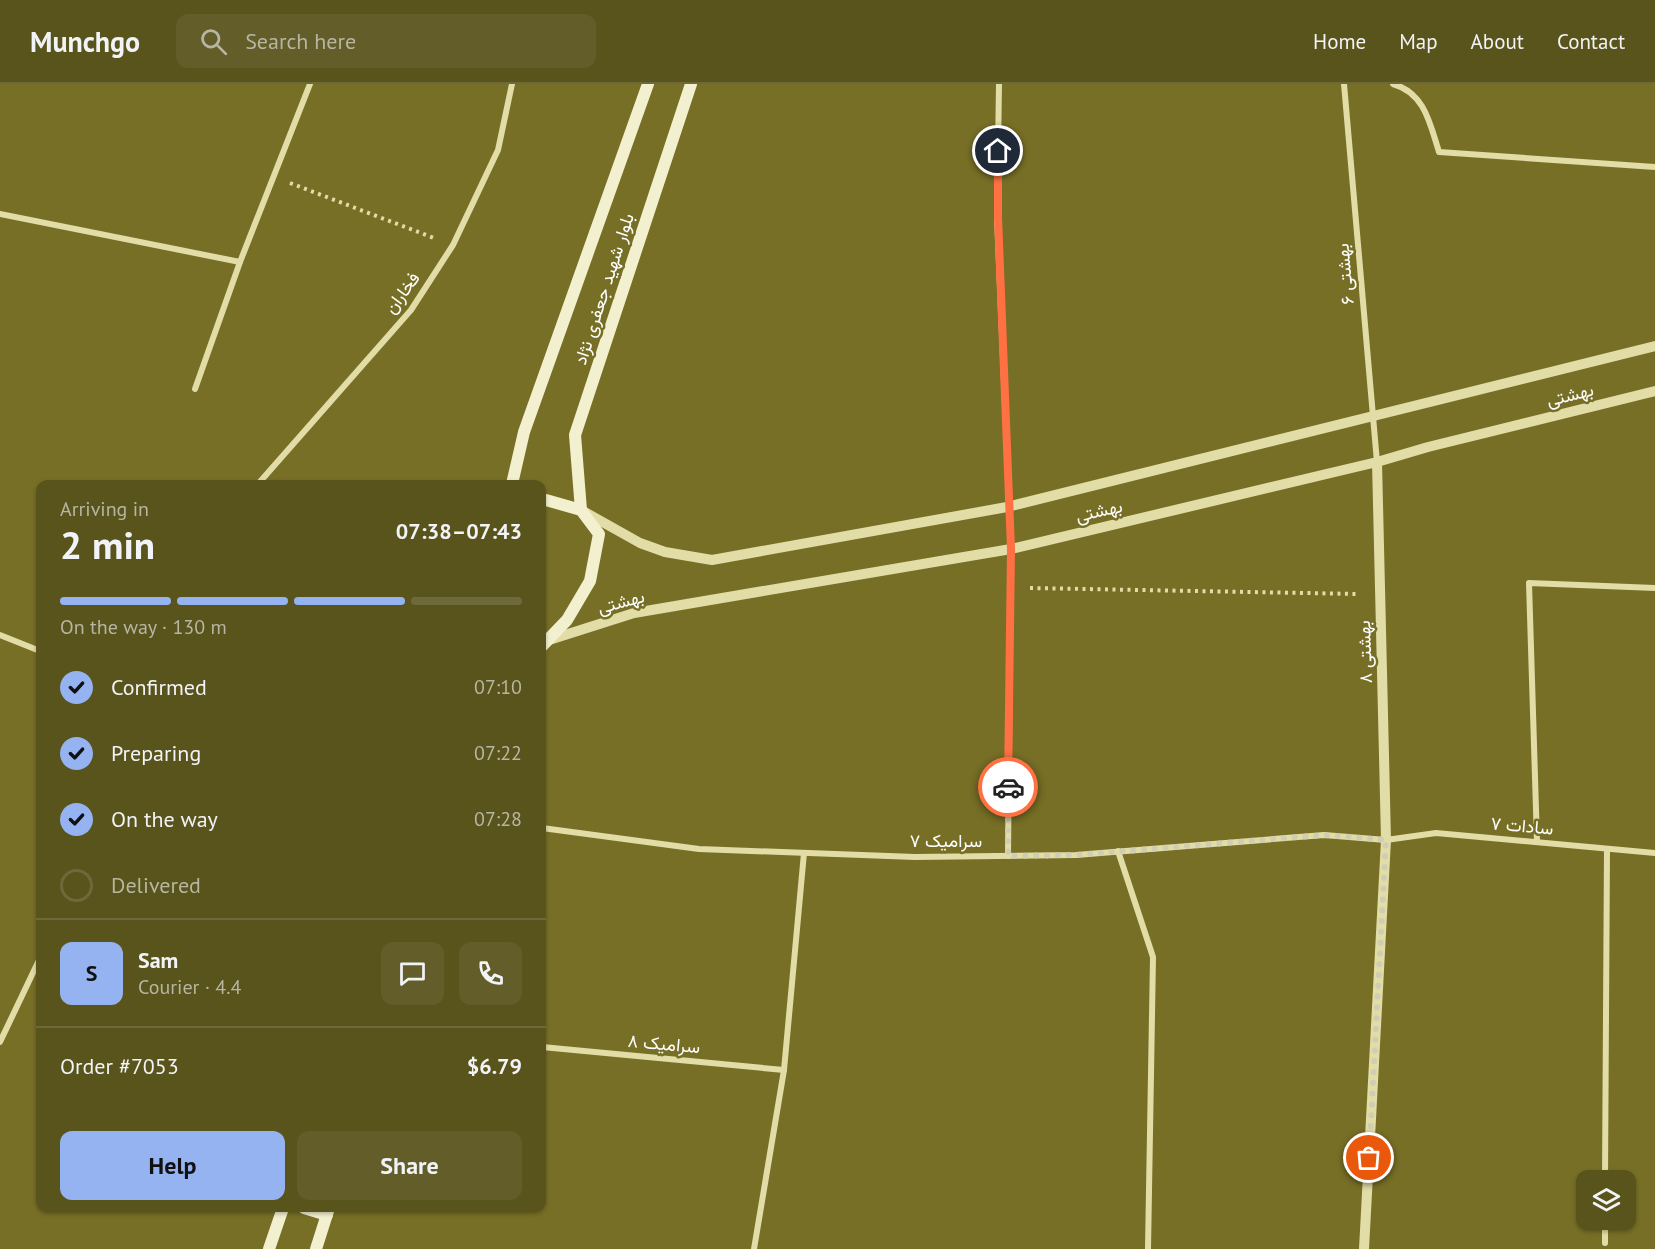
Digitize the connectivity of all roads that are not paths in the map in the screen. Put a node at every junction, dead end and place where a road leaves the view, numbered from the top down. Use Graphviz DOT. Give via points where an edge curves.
graph roads {
  1 [pos="310,84"];
  2 [pos="512,84"];
  3 [pos="648,84"];
  4 [pos="691,84"];
  5 [pos="999,84"];
  6 [pos="1344,84"];
  7 [pos="1393,84"];
  8 [pos="1655,167"];
  9 [pos="0,214"];
  10 [pos="240,262"];
  11 [pos="1655,346"];
  12 [pos="195,389"];
  13 [pos="1655,391"];
  14 [pos="1373,415"];
  15 [pos="1377,462"];
  16 [pos="262,480"];
  17 [pos="513,480"];
  18 [pos="546,500"];
  19 [pos="1007,507"];
  20 [pos="581,510"];
  21 [pos="1011,549"];
  22 [pos="1655,588"];
  23 [pos="0,635"];
  24 [pos="546,641"];
  25 [pos="546,642"];
  26 [pos="36,649"];
  27 [pos="546,829"];
  28 [pos="1386,840"];
  29 [pos="1537,842"];
  30 [pos="1607,849"];
  31 [pos="1118,851"];
  32 [pos="804,853"];
  33 [pos="1655,853"];
  34 [pos="1008,856"];
  35 [pos="36,966"];
  36 [pos="0,1042"];
  37 [pos="546,1047"];
  38 [pos="784,1070"];
  39 [pos="1605,1170"];
  40 [pos="282,1212"];
  41 [pos="328,1212"];
  42 [pos="1605,1230"];
  43 [pos="1605,1243"];
  44 [pos="269,1249"];
  45 [pos="316,1249"];
  46 [pos="754,1249"];
  47 [pos="1148,1249"];
  48 [pos="1364,1249"];
  1 -- 10 [label="street"];
  2 -- 16 [label="street, فخاران" via="498,150 453,245 411,310"];
  3 -- 17 [label="main road, بلوار شهید جعفری نژاد" via="524,432"];
  4 -- 20 [label="main road, بلوار شهید جعفری نژاد" via="575,435"];
  5 -- 19 [label="street" via="998,217"];
  6 -- 14 [label="street, بهشتی ۶"];
  7 -- 8 [label="street" via="1404,87 1423,104 1439,152"];
  9 -- 10 [label="street"];
  10 -- 12 [label="street"];
  11 -- 14 [label="street, بهشتی"];
  13 -- 15 [label="street, بهشتی"];
  14 -- 15 [label="street, بهشتی ۶"];
  14 -- 19 [label="street, بهشتی"];
  15 -- 21 [label="street, بهشتی"];
  15 -- 28 [label="street, بهشتی ۸"];
  18 -- 20 [label="main road"];
  19 -- 20 [label="street, بهشتی" via="712,560 665,552 640,543"];
  19 -- 21 [label="street"];
  20 -- 24 [label="main road" via="599,534 590,581 567,620"];
  21 -- 25 [label="street, بهشتی" via="634,613"];
  21 -- 34 [label="street"];
  22 -- 29 [label="street" via="1529,583"];
  23 -- 26 [label="street"];
  27 -- 32 [label="street, سرامیک ۷" via="699,849"];
  28 -- 29 [label="street, سادات ۷" via="1436,833"];
  28 -- 31 [label="street, سرامیک ۷" via="1324,835"];
  28 -- 48 [label="street, بهشتی ۸"];
  29 -- 30 [label="street, سادات ۷"];
  30 -- 33 [label="street, سادات ۷"];
  30 -- 39 [label="street"];
  31 -- 34 [label="street, سرامیک ۷"];
  31 -- 47 [label="street" via="1153,957"];
  32 -- 34 [label="street, سرامیک ۷"];
  32 -- 38 [label="street"];
  35 -- 36 [label="street"];
  37 -- 38 [label="street, سرامیک ۸"];
  38 -- 46 [label="street"];
  40 -- 44 [label="main road"];
  41 -- 45 [label="main road"];
  42 -- 43 [label="street"];
}
